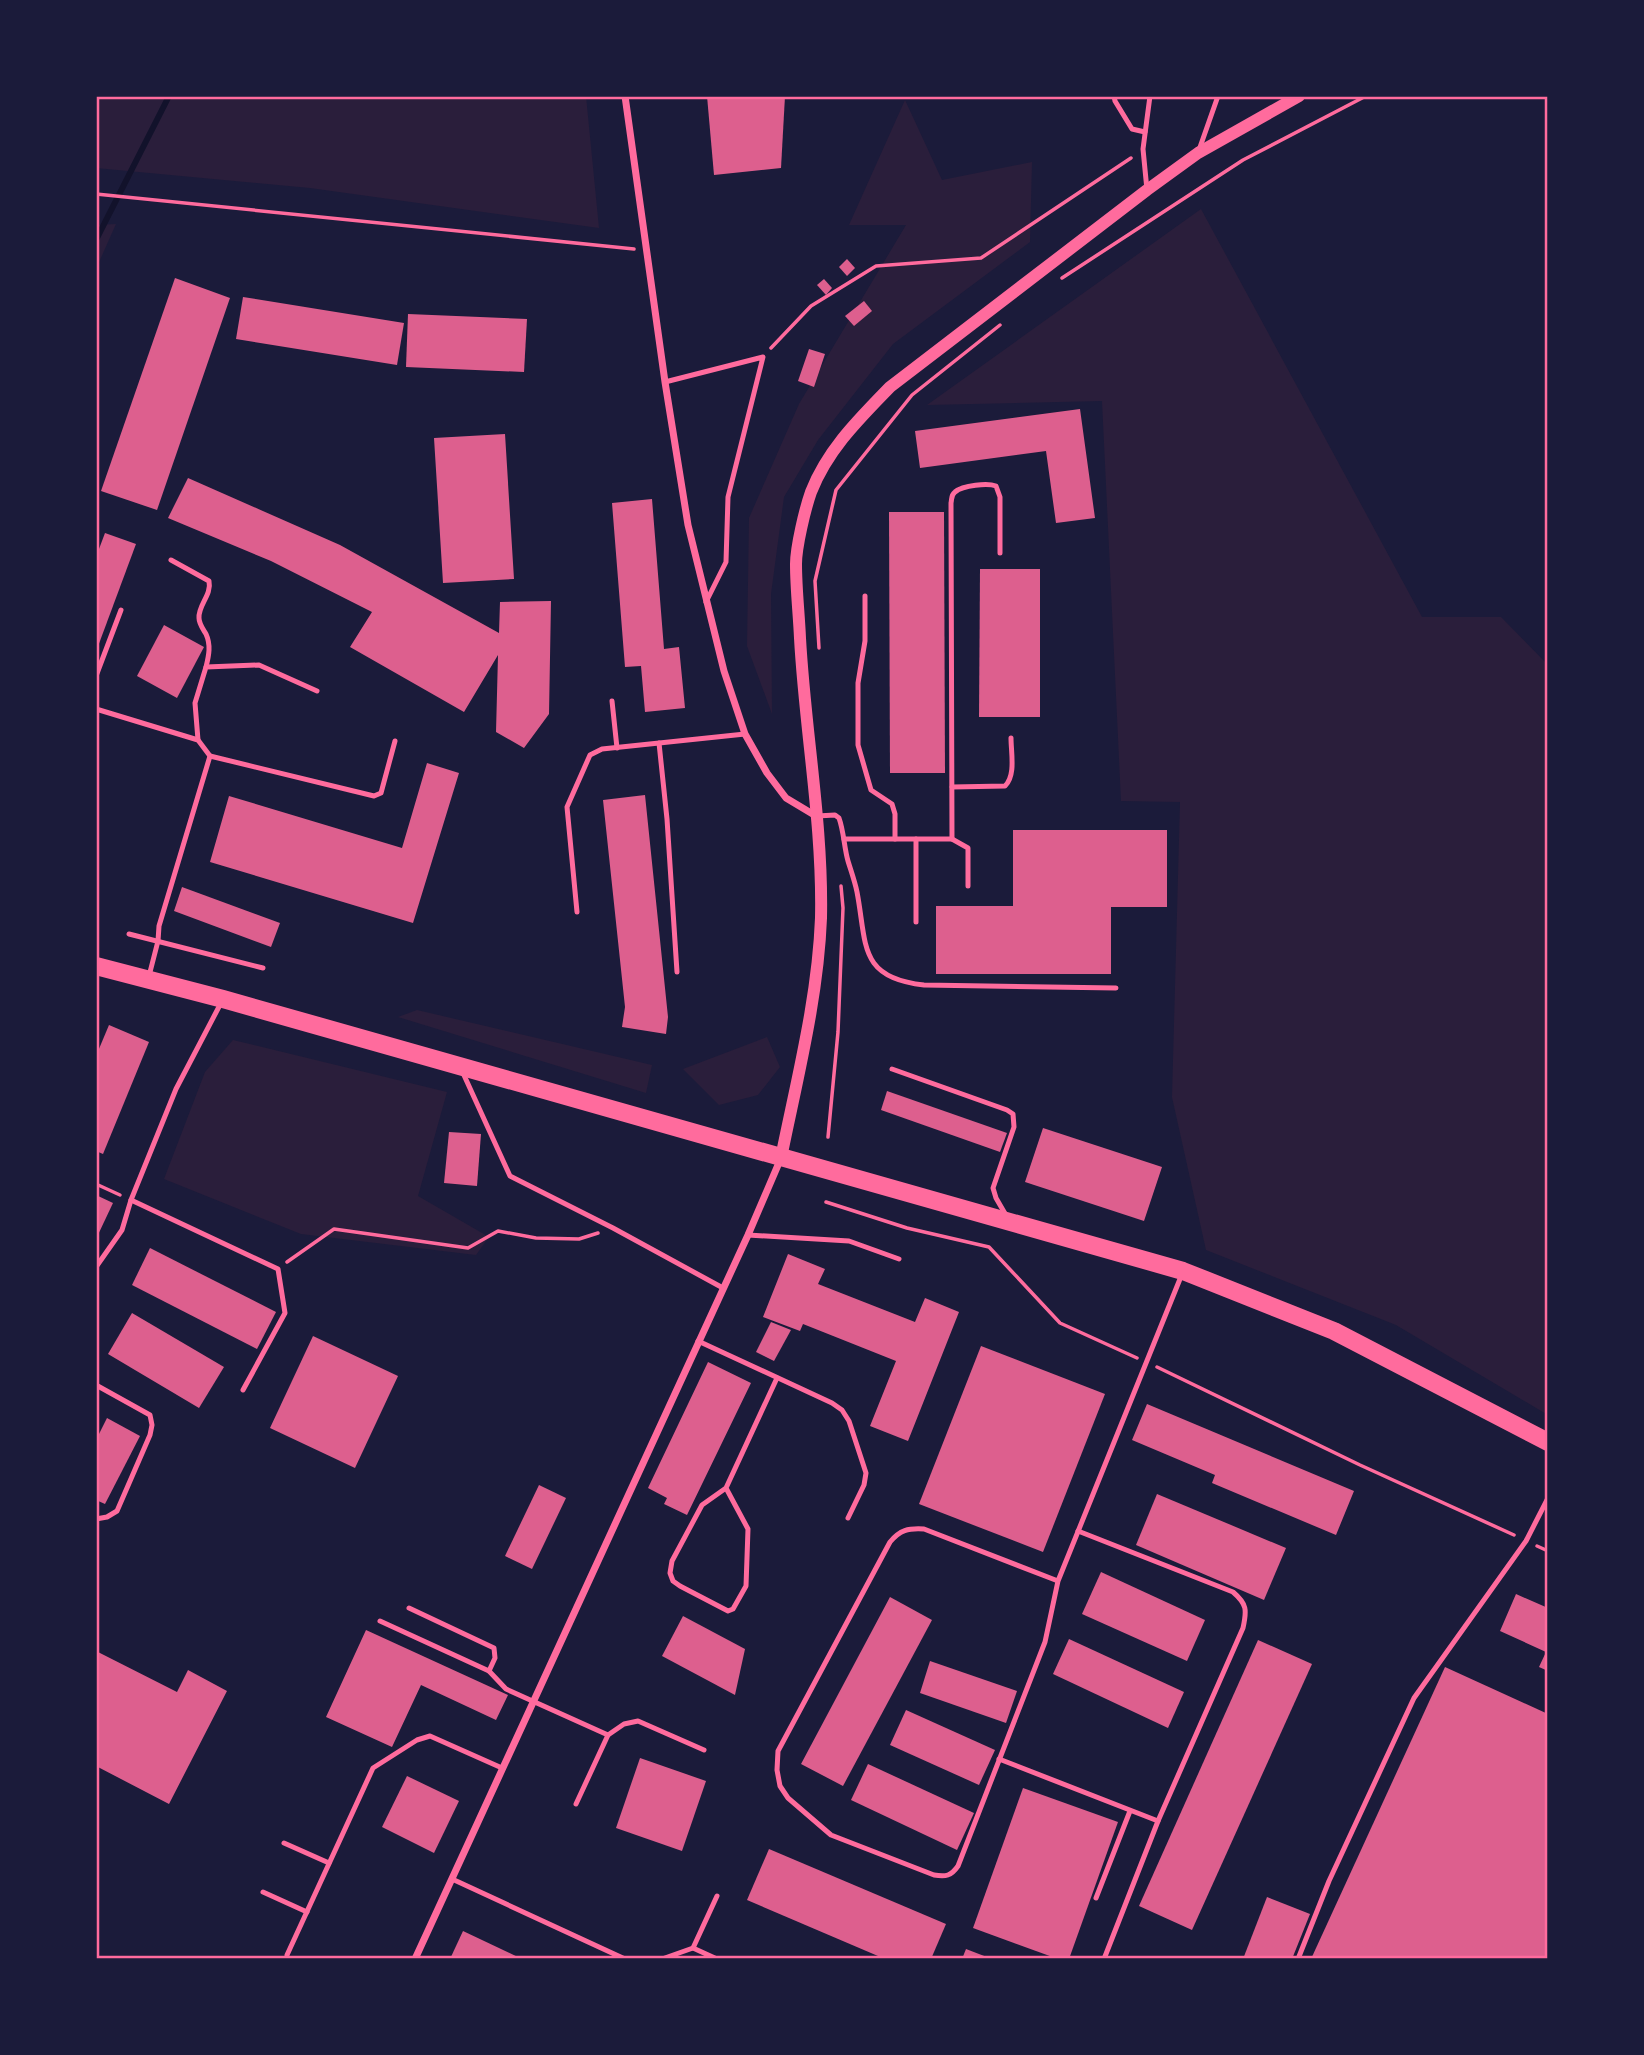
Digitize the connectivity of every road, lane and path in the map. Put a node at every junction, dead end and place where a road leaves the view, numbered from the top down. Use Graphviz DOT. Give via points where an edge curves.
graph roads {
  1 [pos="625,96"];
  2 [pos="1114,96"];
  3 [pos="1150,96"];
  4 [pos="1218,96"];
  5 [pos="1298,96"];
  6 [pos="1145,132"];
  7 [pos="1143,149"];
  8 [pos="1198,153"];
  9 [pos="1147,190"];
  10 [pos="96,194"];
  11 [pos="647,250"];
  12 [pos="763,357"];
  13 [pos="665,382"];
  14 [pos="1000,553"];
  15 [pos="171,560"];
  16 [pos="865,596"];
  17 [pos="706,602"];
  18 [pos="121,610"];
  19 [pos="206,667"];
  20 [pos="96,676"];
  21 [pos="317,691"];
  22 [pos="612,701"];
  23 [pos="96,709"];
  24 [pos="745,734"];
  25 [pos="1011,738"];
  26 [pos="198,740"];
  27 [pos="395,741"];
  28 [pos="659,744"];
  29 [pos="617,748"];
  30 [pos="210,755"];
  31 [pos="951,788"];
  32 [pos="817,816"];
  33 [pos="844,839"];
  34 [pos="895,839"];
  35 [pos="916,839"];
  36 [pos="952,839"];
  37 [pos="968,886"];
  38 [pos="578,912"];
  39 [pos="916,922"];
  40 [pos="129,934"];
  41 [pos="158,941"];
  42 [pos="96,966"];
  43 [pos="263,968"];
  44 [pos="677,972"];
  45 [pos="148,979"];
  46 [pos="1116,988"];
  47 [pos="223,999"];
  48 [pos="460,1066"];
  49 [pos="892,1069"];
  50 [pos="781,1158"];
  51 [pos="96,1184"];
  52 [pos="131,1200"];
  53 [pos="826,1202"];
  54 [pos="1010,1222"];
  55 [pos="613,1228"];
  56 [pos="748,1235"];
  57 [pos="899,1259"];
  58 [pos="96,1267"];
  59 [pos="278,1269"];
  60 [pos="1183,1271"];
  61 [pos="723,1288"];
  62 [pos="698,1342"];
  63 [pos="1146,1362"];
  64 [pos="777,1378"];
  65 [pos="96,1385"];
  66 [pos="243,1390"];
  67 [pos="1548,1442"];
  68 [pos="726,1488"];
  69 [pos="1548,1498"];
  70 [pos="848,1518"];
  71 [pos="96,1519"];
  72 [pos="1078,1531"];
  73 [pos="1526,1541"];
  74 [pos="1548,1551"];
  75 [pos="1058,1581"];
  76 [pos="409,1608"];
  77 [pos="380,1620"];
  78 [pos="489,1671"];
  79 [pos="533,1701"];
  80 [pos="608,1735"];
  81 [pos="704,1750"];
  82 [pos="999,1759"];
  83 [pos="502,1768"];
  84 [pos="576,1804"];
  85 [pos="1130,1811"];
  86 [pos="1158,1821"];
  87 [pos="284,1843"];
  88 [pos="329,1863"];
  89 [pos="452,1879"];
  90 [pos="263,1892"];
  91 [pos="717,1896"];
  92 [pos="1096,1898"];
  93 [pos="307,1912"];
  94 [pos="693,1948"];
  95 [pos="287,1957"];
  96 [pos="278,1959"];
  97 [pos="415,1959"];
  98 [pos="625,1959"];
  99 [pos="662,1959"];
  100 [pos="717,1959"];
  101 [pos="1104,1959"];
  102 [pos="1298,1959"];
  1 -- 11 [label="street"];
  2 -- 6 [label="lane" via="1132,129"];
  3 -- 6 [label="lane"];
  4 -- 8 [label="lane"];
  5 -- 8 [label="street"];
  6 -- 7 [label="lane"];
  7 -- 9 [label="lane"];
  7 -- 12 [label="path" via="981,258 876,267 811,306"];
  8 -- 9 [label="street"];
  9 -- 32 [label="street" via="890,387 844,436 822,468 811,494 796,561 803,697"];
  10 -- 11 [label="path"];
  11 -- 13 [label="street"];
  12 -- 13 [label="lane"];
  12 -- 17 [label="lane" via="727,497 726,562"];
  13 -- 17 [label="street" via="688,525"];
  14 -- 31 [label="lane" via="996,486 956,491 951,503"];
  15 -- 19 [label="lane" via="209,581 199,614 210,647"];
  16 -- 34 [label="lane" via="858,745 871,790 892,804"];
  17 -- 24 [label="street"];
  18 -- 20 [label="lane"];
  19 -- 21 [label="lane" via="259,665"];
  19 -- 26 [label="lane" via="195,702"];
  22 -- 29 [label="lane"];
  23 -- 26 [label="lane"];
  24 -- 28 [label="lane"];
  24 -- 32 [label="street" via="786,797"];
  25 -- 31 [label="lane" via="1012,773 1005,786"];
  26 -- 30 [label="lane"];
  27 -- 30 [label="lane" via="381,793 374,796"];
  28 -- 29 [label="lane"];
  28 -- 44 [label="lane"];
  29 -- 38 [label="lane" via="590,755 567,807"];
  30 -- 41 [label="lane"];
  31 -- 36 [label="lane"];
  32 -- 33 [label="lane" via="839,818"];
  32 -- 50 [label="street" via="818,972"];
  33 -- 34 [label="lane"];
  33 -- 46 [label="lane" via="864,942 872,962 886,976 923,985"];
  34 -- 35 [label="lane"];
  35 -- 36 [label="lane"];
  35 -- 39 [label="lane"];
  36 -- 37 [label="lane" via="968,848"];
  40 -- 41 [label="lane"];
  41 -- 43 [label="lane"];
  41 -- 45 [label="lane"];
  42 -- 45 [label="main road"];
  45 -- 47 [label="main road"];
  47 -- 48 [label="main road"];
  47 -- 52 [label="lane" via="176,1089"];
  48 -- 50 [label="main road"];
  48 -- 55 [label="lane" via="510,1176"];
  49 -- 54 [label="lane" via="1013,1114 1014,1127 993,1188"];
  50 -- 54 [label="main road"];
  50 -- 56 [label="street"];
  51 -- 52 [label="path"];
  52 -- 58 [label="lane" via="122,1230"];
  52 -- 59 [label="lane"];
  53 -- 63 [label="path" via="907,1228 989,1247 1060,1323"];
  54 -- 60 [label="main road"];
  55 -- 59 [label="path" via="579,1239 498,1231 468,1248 334,1229"];
  55 -- 61 [label="lane"];
  56 -- 57 [label="lane" via="849,1241"];
  56 -- 61 [label="street"];
  59 -- 66 [label="lane" via="285,1313"];
  60 -- 63 [label="lane"];
  60 -- 67 [label="main road" via="1334,1331"];
  61 -- 62 [label="street"];
  62 -- 64 [label="lane"];
  62 -- 79 [label="street"];
  63 -- 72 [label="lane"];
  63 -- 73 [label="path"];
  64 -- 68 [label="lane"];
  64 -- 70 [label="lane" via="832,1404 849,1421 866,1473"];
  65 -- 71 [label="lane" via="141,1408 150,1415 152,1425 117,1511"];
  68 -- 68 [label="lane" via="702,1505 670,1573 680,1586 727,1611 733,1609 746,1586 748,1529"];
  69 -- 73 [label="lane"];
  72 -- 75 [label="lane"];
  72 -- 86 [label="lane" via="1233,1592 1246,1612"];
  73 -- 74 [label="path"];
  73 -- 102 [label="lane" via="1414,1698"];
  75 -- 82 [label="lane" via="1045,1642"];
  75 -- 82 [label="lane" via="924,1529 898,1532 778,1751 776,1770 788,1798 831,1835 944,1877 958,1866"];
  76 -- 78 [label="lane" via="494,1648"];
  77 -- 78 [label="lane"];
  78 -- 79 [label="lane" via="506,1689"];
  79 -- 80 [label="lane"];
  79 -- 83 [label="street"];
  80 -- 81 [label="lane" via="638,1721"];
  80 -- 84 [label="lane"];
  82 -- 85 [label="lane"];
  83 -- 88 [label="lane" via="437,1738 417,1740 373,1768"];
  83 -- 89 [label="street"];
  85 -- 86 [label="lane"];
  85 -- 92 [label="lane"];
  86 -- 101 [label="lane"];
  87 -- 88 [label="lane"];
  88 -- 93 [label="lane"];
  89 -- 97 [label="street"];
  89 -- 98 [label="lane"];
  90 -- 93 [label="lane"];
  91 -- 94 [label="lane"];
  93 -- 95 [label="lane"];
  94 -- 99 [label="lane"];
  94 -- 100 [label="lane"];
  95 -- 96 [label="lane"];
}
